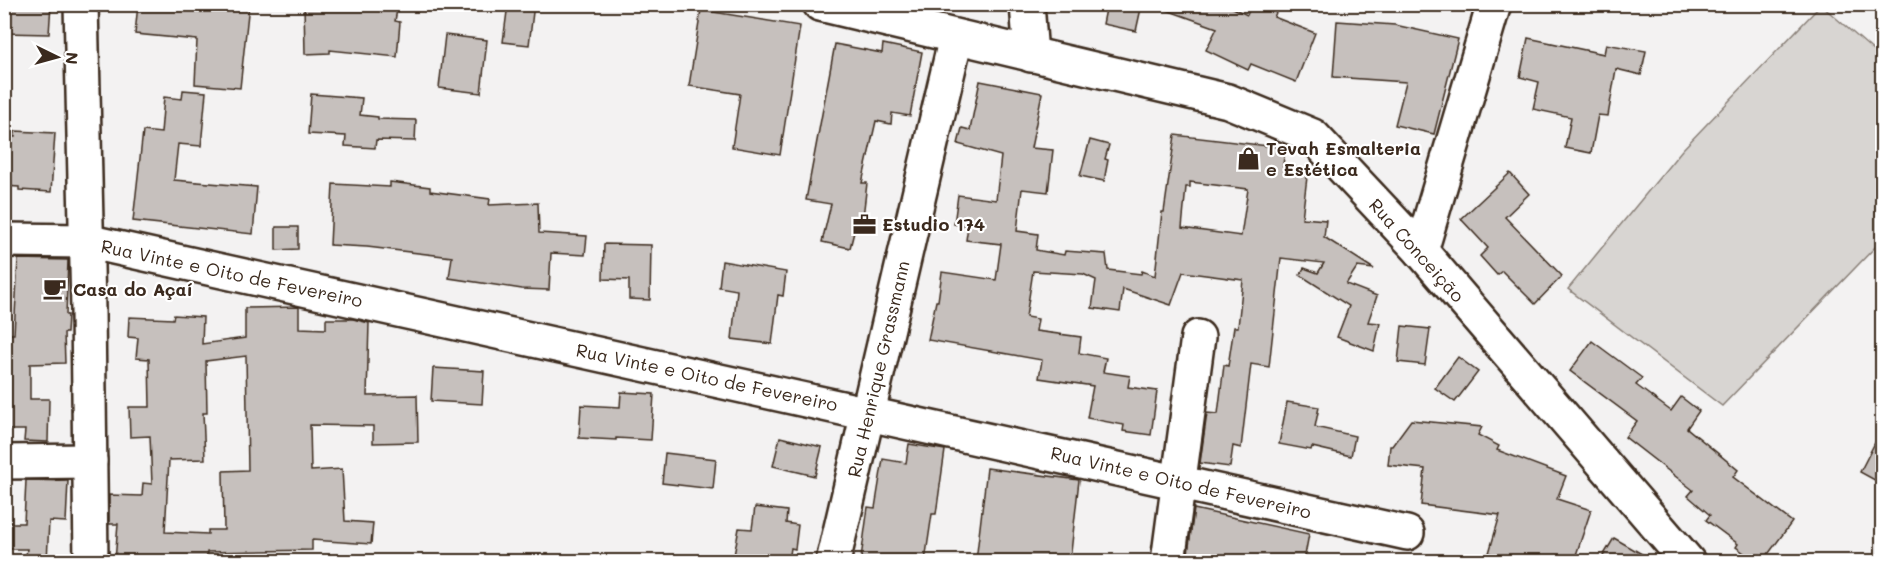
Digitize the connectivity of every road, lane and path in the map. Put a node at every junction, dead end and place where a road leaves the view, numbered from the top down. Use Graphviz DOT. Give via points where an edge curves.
graph roads {
  1 [pos="81,4"];
  2 [pos="820,4"];
  3 [pos="1027,4"];
  4 [pos="1494,4"];
  5 [pos="956,37"];
  6 [pos="1031,56"];
  7 [pos="4,240"];
  8 [pos="86,241"];
  9 [pos="1421,251"];
  10 [pos="1198,337"];
  11 [pos="868,413"];
  12 [pos="90,461"];
  13 [pos="4,462"];
  14 [pos="1177,482"];
  15 [pos="1407,533"];
  16 [pos="91,561"];
  17 [pos="833,561"];
  18 [pos="1168,561"];
  19 [pos="1688,561"];
  1 -- 8 [label="street"];
  2 -- 5 [label="street, Rua Conceição"];
  3 -- 6 [label="street"];
  4 -- 9 [label="street"];
  5 -- 6 [label="street, Rua Conceição"];
  5 -- 11 [label="street, Rua Henrique Grassmann"];
  6 -- 9 [label="street, Rua Conceição" via="1228,101 1313,136"];
  7 -- 8 [label="street, Rua Vinte e Oito de Fevereiro"];
  8 -- 11 [label="street, Rua Vinte e Oito de Fevereiro"];
  8 -- 12 [label="street"];
  9 -- 19 [label="street, Rua Conceição"];
  10 -- 14 [label="street"];
  11 -- 14 [label="street, Rua Vinte e Oito de Fevereiro"];
  11 -- 17 [label="street, Rua Henrique Grassmann"];
  12 -- 13 [label="street"];
  12 -- 16 [label="street"];
  14 -- 15 [label="street, Rua Vinte e Oito de Fevereiro"];
  14 -- 18 [label="street"];
}
